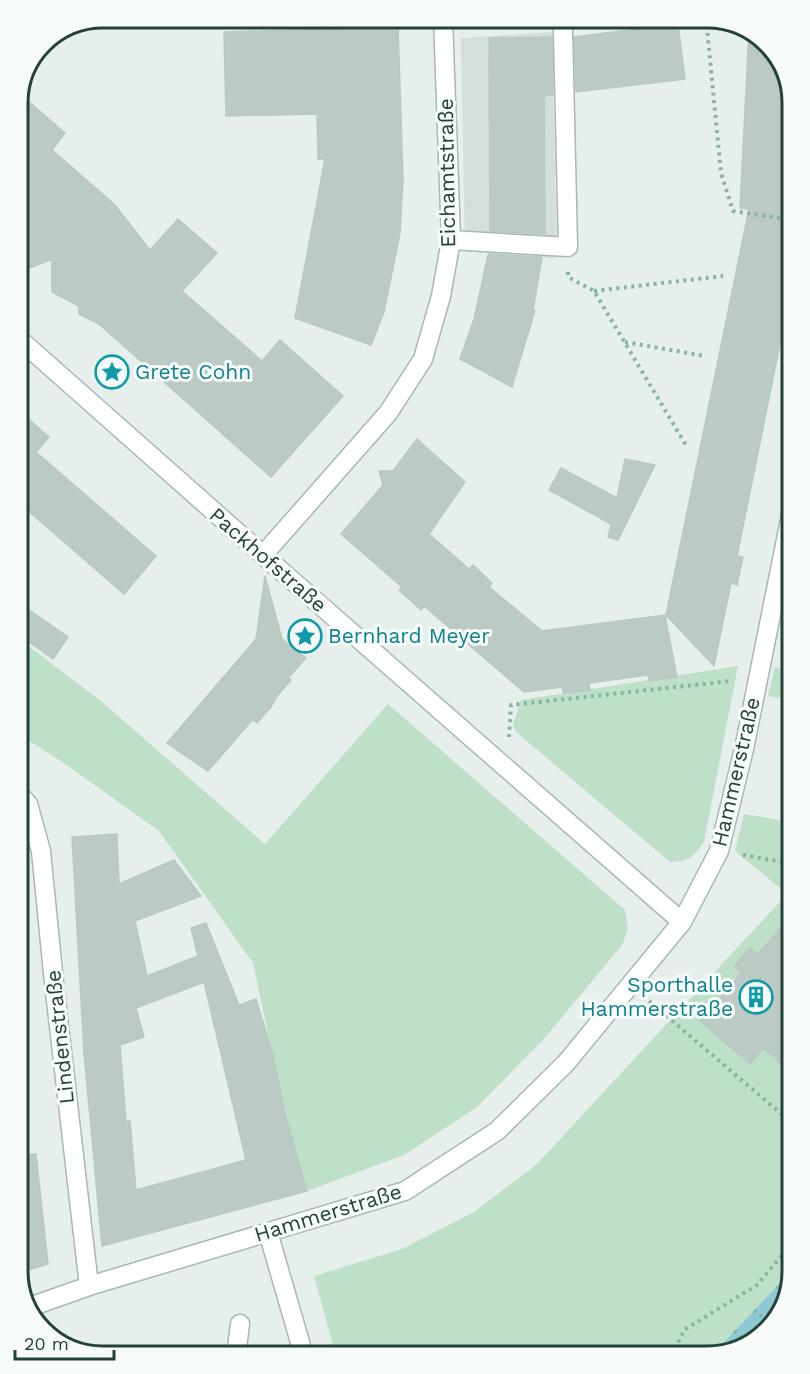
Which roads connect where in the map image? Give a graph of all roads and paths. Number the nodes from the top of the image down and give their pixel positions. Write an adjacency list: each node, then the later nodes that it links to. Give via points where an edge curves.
1 (444, 29): 5 (street, Eichamtstraße)
2 (707, 29): 4 (path, via 721,173 733,211)
3 (563, 31): 6 (street)
4 (782, 218)
5 (451, 240): 6 (street); 13 (street, Eichamtstraße, via 441,296 423,359 388,413)
6 (567, 247): 8 (path, via 567,277)
7 (723, 276): 8 (path)
8 (594, 291): 9 (path)
9 (624, 342): 11 (path); 12 (path)
10 (29, 348): 13 (street, Packhofstraße)
11 (705, 356)
12 (687, 447)
13 (262, 555): 16 (street, Packhofstraße)
14 (782, 561): 15 (street, Hammerstraße)
15 (759, 678): 16 (path, via 511,705); 18 (street, Hammerstraße)
16 (506, 768): 20 (street, Packhofstraße)
17 (28, 805): 25 (street, Lindenstraße, via 41,851)
18 (719, 851): 19 (path); 20 (street, Hammerstraße)
19 (782, 862)
20 (682, 922): 21 (street, Hammerstraße)
21 (631, 985): 22 (path); 23 (street, Hammerstraße, via 566,1063 497,1131 405,1191)
22 (782, 1114)
23 (268, 1232): 25 (street, Hammerstraße); 35 (street)
24 (782, 1255): 36 (path, via 757,1285 684,1330)
25 (88, 1286): 28 (street, Hammerstraße)
26 (777, 1286): 27 (path)
27 (779, 1288)
28 (36, 1305)
29 (754, 1310): 30 (path)
30 (764, 1319)
31 (240, 1324): 34 (street)
32 (734, 1331): 33 (path)
33 (741, 1337)
34 (237, 1345)
35 (301, 1345)
36 (677, 1346)

